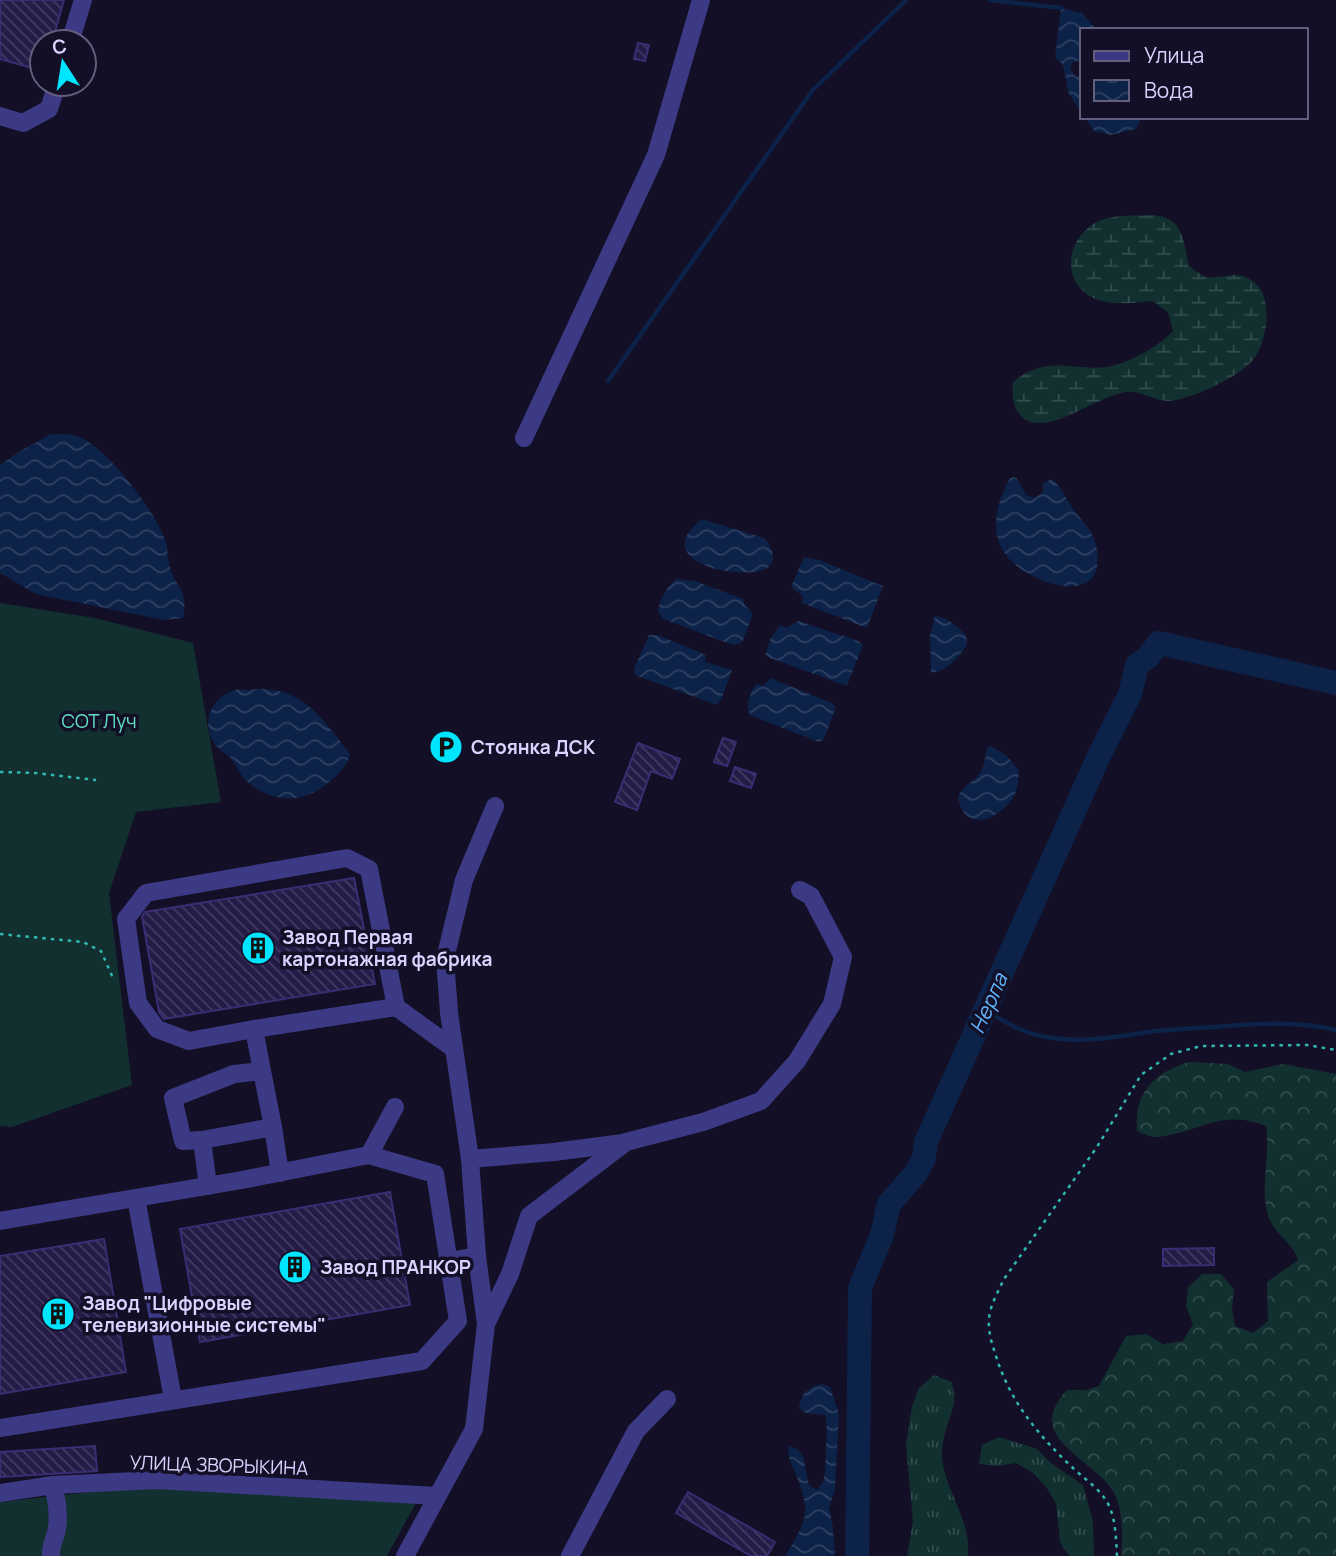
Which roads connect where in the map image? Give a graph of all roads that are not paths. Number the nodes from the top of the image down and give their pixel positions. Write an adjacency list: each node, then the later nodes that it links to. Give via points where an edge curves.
1 (83, 0): 3 (street)
2 (701, 0): 6 (street, via 656,155)
3 (74, 28)
4 (53, 98): 5 (street, via 49,110 23,123)
5 (0, 116)
6 (524, 438)
7 (495, 806): 11 (street, via 464,880 445,959)
8 (800, 890): 16 (street, via 811,896 843,957 832,1004 797,1061 761,1101)
9 (397, 1007): 10 (street); 10 (street, via 369,869 347,858 146,893 125,919 138,1003 158,1029 188,1041); 11 (street)
10 (254, 1028): 12 (street)
11 (454, 1049): 18 (street)
12 (262, 1071): 14 (street); 15 (street, via 234,1074 173,1098 183,1141)
13 (395, 1107): 17 (street)
14 (273, 1127): 15 (street); 19 (street)
15 (202, 1140): 20 (street)
16 (626, 1142): 18 (street); 25 (street, via 529,1216 510,1274)
17 (369, 1155): 19 (street); 24 (street, via 435,1174)
18 (470, 1158): 23 (street)
19 (280, 1173): 20 (street)
20 (208, 1186): 21 (street)
21 (136, 1198): 22 (street); 26 (street)
22 (0, 1221)
23 (477, 1256): 24 (street); 25 (street)
24 (449, 1261): 26 (street, via 458,1321 422,1361)
25 (486, 1324): 31 (street, via 474,1429)
26 (173, 1399): 28 (street)
27 (667, 1399): 34 (street, via 636,1431)
28 (0, 1428)
29 (53, 1485): 30 (street, УЛИЦА ЗВОРЫКИНА); 31 (street, УЛИЦА ЗВОРЫКИНА, via 157,1480); 32 (street, via 58,1504)
30 (0, 1493)
31 (436, 1496): 33 (street)
32 (51, 1556)
33 (405, 1556)
34 (570, 1556)

